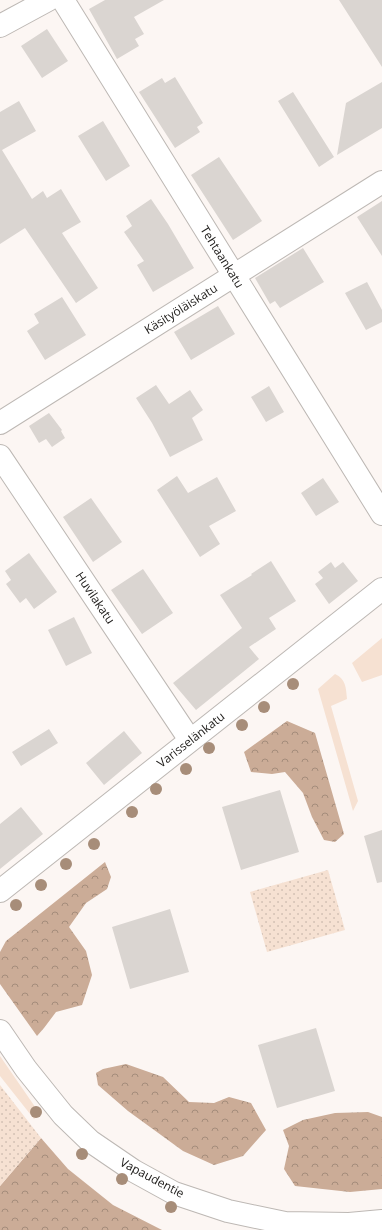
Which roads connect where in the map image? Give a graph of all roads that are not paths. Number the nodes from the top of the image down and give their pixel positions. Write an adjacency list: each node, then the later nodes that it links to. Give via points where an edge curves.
1 (48, 0): 3 (street)
2 (63, 0): 5 (street, Tehtaankatu)
3 (0, 26)
4 (382, 182): 5 (street, Käsityöläiskatu)
5 (234, 275): 6 (street, Käsityöläiskatu); 8 (street, Tehtaankatu)
6 (0, 423)
7 (0, 456): 10 (street, Huvilakatu)
8 (382, 514)
9 (382, 589): 10 (street, Varisselänkatu)
10 (190, 740): 11 (street, Varisselänkatu)
11 (0, 891)
12 (0, 1031): 13 (street, Vapaudentie, via 63,1115 90,1141 174,1194 228,1211 285,1223 349,1224)
13 (382, 1221)

